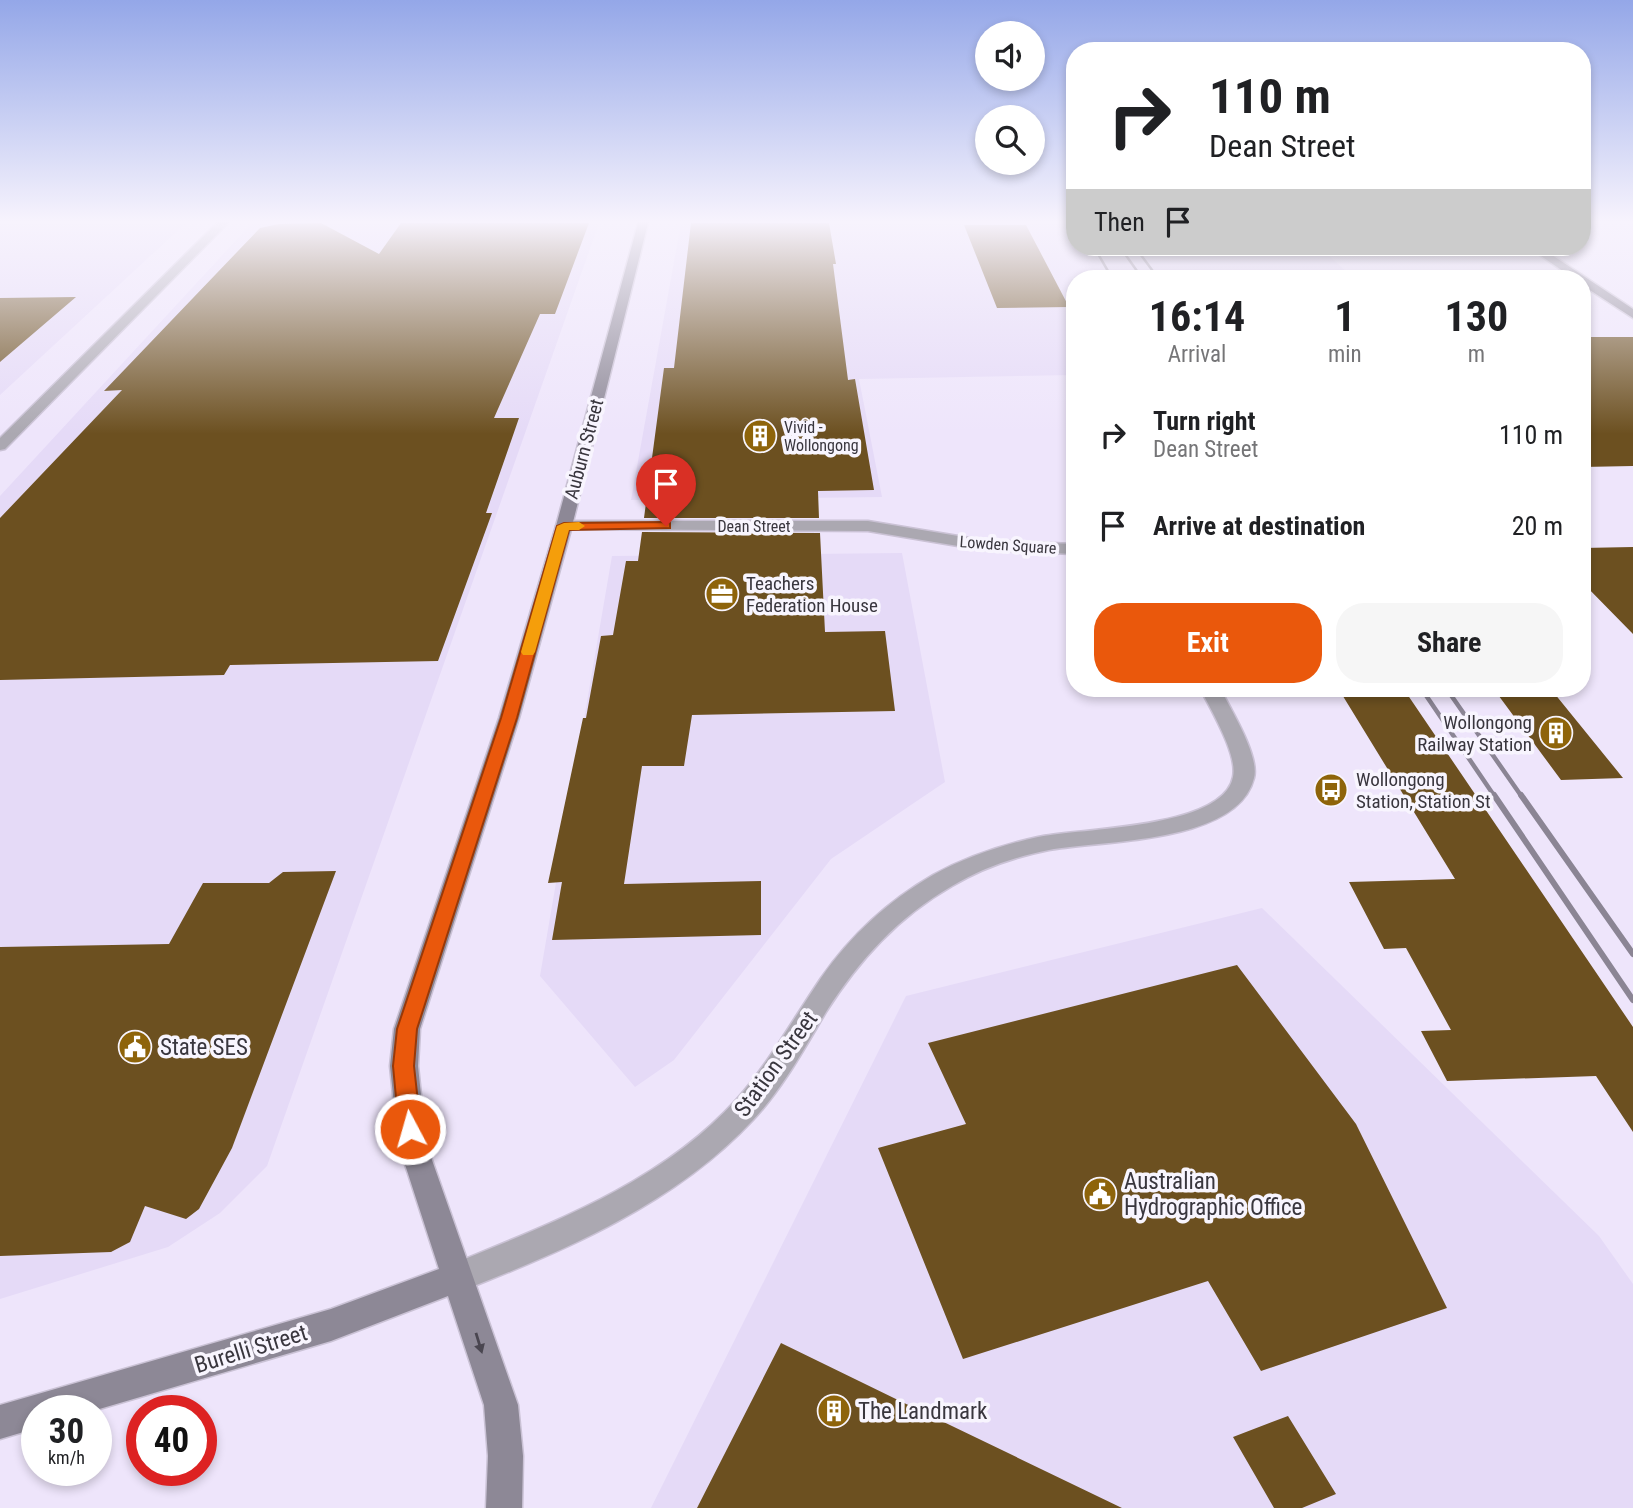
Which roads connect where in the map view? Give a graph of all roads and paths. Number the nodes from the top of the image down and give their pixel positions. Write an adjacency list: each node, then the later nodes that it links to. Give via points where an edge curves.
1 (153, 293): 5 (street)
2 (625, 293): 6 (street, Auburn Street)
3 (1602, 293): 4 (street)
4 (1633, 314)
5 (0, 446)
6 (564, 526): 7 (street, Dean Street, via 868,526); 10 (street, Auburn Street, via 509,718 407,1029 404,1066 412,1143)
7 (942, 539): 8 (street, Lowden Square)
8 (1066, 549)
9 (1214, 697): 10 (street, Station Street, via 1242,759 1244,776 1240,792 1226,805 1208,815 1156,829 1014,850 979,862 915,896 864,941 761,1091 695,1158 592,1219)
10 (459, 1277): 11 (street, Burelli Street, via 331,1325); 14 (street, one-way to 14, via 501,1405 506,1437)
11 (93, 1395)
12 (21, 1416): 13 (street, Burelli Street)
13 (0, 1422)
14 (504, 1508)

